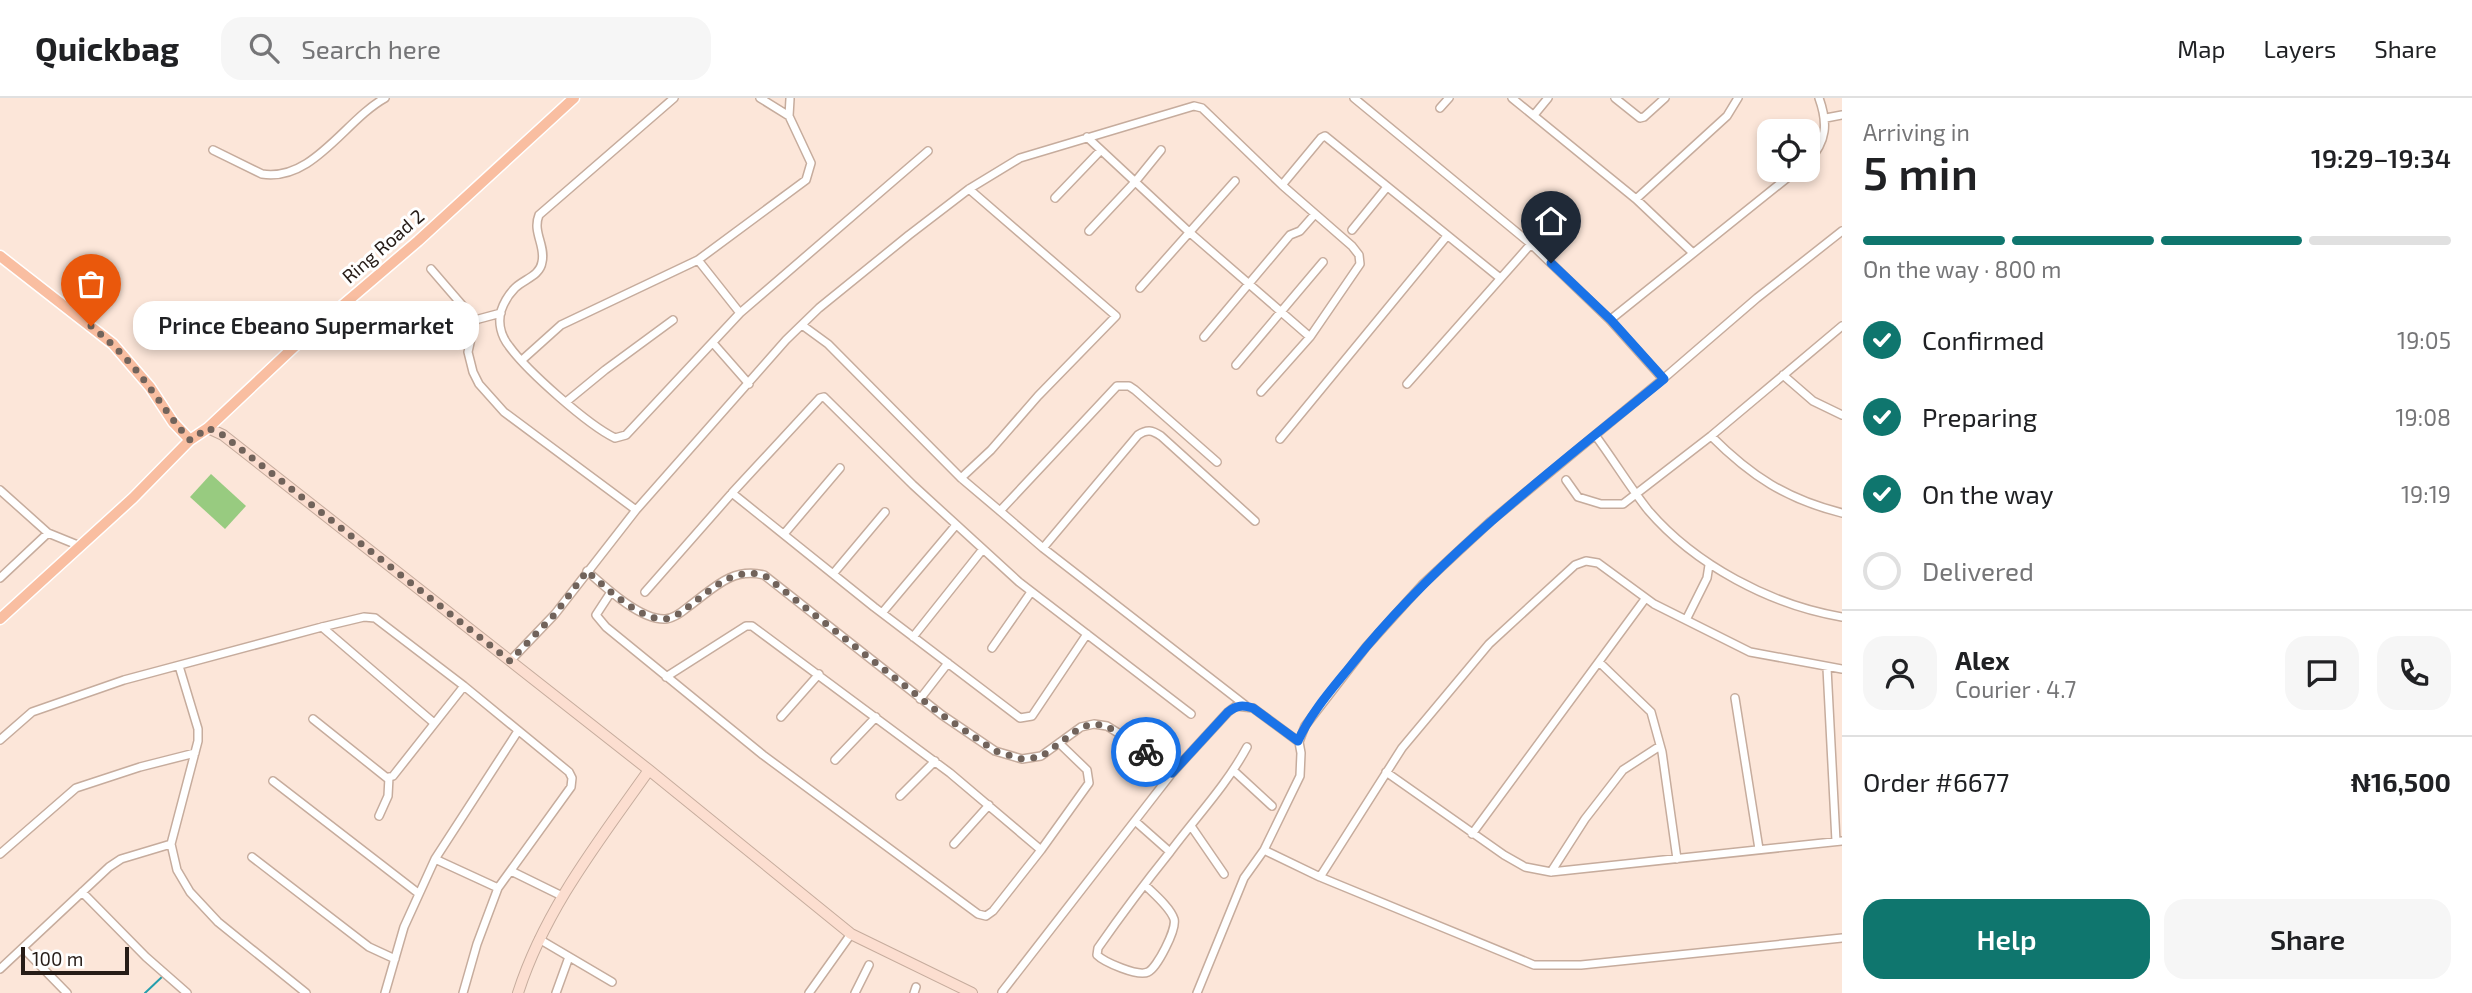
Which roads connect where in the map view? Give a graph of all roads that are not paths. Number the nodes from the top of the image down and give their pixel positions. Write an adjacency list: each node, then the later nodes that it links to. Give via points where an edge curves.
1 (385, 98): 22 (street, via 295,170 270,176)
2 (574, 98): 69 (main road, Ring Road 2)
3 (674, 98): 49 (street, via 539,215 541,267 516,286)
4 (760, 98): 14 (street)
5 (1354, 98): 40 (street)
6 (1449, 98): 15 (street)
7 (1512, 98): 16 (street)
8 (1548, 98): 16 (street)
9 (1615, 98): 10 (street, via 1640,118)
10 (1665, 98)
11 (1738, 98): 33 (street, via 1727,116)
12 (1819, 98): 19 (street)
13 (791, 99): 14 (street); 17 (street)
14 (772, 106): 17 (street)
15 (1440, 108)
16 (1534, 115): 33 (street)
17 (789, 116): 43 (street, via 810,163 806,180)
18 (1842, 116): 19 (street)
19 (1826, 118): 21 (street)
20 (1087, 138): 23 (street); 29 (street, via 1194,106 1202,108); 31 (street, via 1020,158)
21 (1820, 145)
22 (213, 150)
23 (1101, 150): 27 (street); 32 (street)
24 (1161, 150): 27 (street)
25 (928, 151): 50 (street)
26 (1234, 181): 37 (street)
27 (1135, 182): 36 (street); 37 (street)
28 (1782, 182): 41 (street)
29 (1282, 185): 30 (street, via 1325,136); 34 (street)
30 (1387, 187): 35 (street); 39 (street)
31 (969, 189): 55 (street); 76 (street, via 1116,316)
32 (1055, 198)
33 (1636, 199): 41 (street)
34 (1315, 214): 47 (street, via 1290,235); 58 (street, via 1352,246 1360,264)
35 (1352, 230)
36 (1089, 231)
37 (1188, 232): 47 (street); 48 (street)
38 (1842, 232): 63 (street)
39 (1447, 236): 46 (street); 72 (street)
40 (1531, 244): 46 (street); 54 (street)
41 (1693, 253): 54 (street)
42 (0, 256): 73 (main road, via 113,344)
43 (698, 260): 50 (street); 60 (street, via 561,325)
44 (1323, 262): 51 (street)
45 (432, 269): 52 (street)
46 (1500, 278): 65 (street)
47 (1248, 284): 51 (street); 57 (street)
48 (1140, 289)
49 (500, 313): 52 (street); 60 (street, via 500,329)
50 (740, 313): 59 (street)
51 (1281, 313): 58 (street); 61 (street)
52 (475, 320): 81 (street, via 468,352 479,384 504,412)
53 (673, 320): 67 (street)
54 (1611, 320): 63 (street)
55 (802, 325): 64 (street); 76 (street, via 828,344)
56 (1842, 326): 62 (street)
57 (1204, 337)
58 (1310, 337): 66 (street)
59 (713, 343): 64 (street); 67 (street, via 626,435 615,438 606,434)
60 (522, 360): 67 (street)
61 (1236, 365)
62 (1783, 375): 68 (street, via 1813,401); 71 (street)
63 (1664, 379): 70 (street)
64 (749, 384): 81 (street)
65 (1407, 384)
66 (1261, 392)
67 (566, 402)
68 (1842, 415)
69 (208, 428): 73 (main road, Ring Road 2); 108 (street, via 306,498)
70 (1595, 435): 80 (street); 127 (street, via 1422,584 1318,707)
71 (1711, 436): 80 (street); 84 (street, via 1757,477)
72 (1280, 439)
73 (190, 440): 89 (main road, Ring Road 2)
74 (1217, 462): 82 (street, via 1135,390 1117,386)
75 (840, 468): 88 (street)
76 (961, 478): 82 (street)
77 (1566, 480): 80 (street, via 1578,497 1601,504 1623,504)
78 (1, 490): 87 (street)
79 (732, 492): 86 (street, via 824,397); 88 (street); 97 (street)
80 (1638, 494): 92 (street, via 1674,537)
81 (636, 510): 93 (street)
82 (1000, 511): 90 (street)
83 (885, 512): 94 (street)
84 (1842, 513)
85 (1255, 521): 90 (street, via 1161,436 1144,431)
86 (956, 525): 91 (street); 100 (street)
87 (48, 533): 89 (street); 95 (street)
88 (783, 534): 94 (street)
89 (80, 546): 102 (main road, Ring Road 2)
90 (1042, 548): 119 (street)
91 (983, 549): 98 (street); 106 (street)
92 (1709, 565): 101 (street, via 1816,612); 103 (street)
93 (587, 571): 96 (street); 108 (street, via 555,614)
94 (834, 574): 100 (street)
95 (0, 578)
96 (611, 592): 115 (street, via 596,615); 117 (street, via 648,615 664,619 677,615 726,579 741,573 764,575)
97 (645, 592)
98 (1031, 592): 105 (street); 107 (street)
99 (1645, 599): 103 (street); 109 (street); 136 (street, via 1598,563 1576,565 1489,644)
100 (883, 613): 106 (street)
101 (1842, 617)
102 (0, 619)
103 (1685, 620): 112 (street, via 1749,652)
104 (322, 627): 111 (street); 116 (street, via 375,618); 124 (street)
105 (1087, 634): 110 (street, via 1026,719); 120 (street)
106 (913, 637): 110 (street)
107 (992, 648)
108 (510, 661): 134 (street)
109 (1599, 662): 129 (street, via 1651,712); 146 (street)
110 (948, 663): 117 (street)
111 (179, 666): 126 (street, via 42,707); 131 (street, via 198,729)
112 (1828, 668): 113 (street); 147 (street)
113 (1842, 669)
114 (819, 674): 115 (street, via 746,626); 121 (street); 122 (street)
115 (666, 677): 151 (street, via 978,914 986,916 993,911)
116 (464, 686): 124 (street); 125 (street)
117 (920, 698): 128 (street, via 995,751 1022,759 1041,757)
118 (1735, 698): 150 (street)
119 (1245, 705): 127 (street); 137 (street, via 1228,712)
120 (1191, 714)
121 (781, 717)
122 (876, 717): 132 (street); 133 (street)
123 (313, 719): 138 (street)
124 (434, 723): 138 (street)
125 (518, 731): 156 (street); 158 (street, via 572,778 571,787)
126 (0, 740)
127 (1298, 741): 152 (street, via 1300,776)
128 (1059, 743): 137 (street, via 1081,727 1107,726); 151 (street, via 1087,770 1089,783)
129 (1660, 746): 157 (street); 159 (street, via 1623,770)
130 (1247, 747): 135 (street)
131 (195, 753): 148 (street); 154 (street, via 76,788)
132 (835, 760)
133 (935, 761): 140 (street); 141 (street)
134 (649, 770): 166 (street); 167 (street)
135 (1234, 771): 142 (street); 145 (street)
136 (1386, 772): 146 (street); 161 (street)
137 (1172, 773): 144 (street)
138 (389, 777): 143 (street, via 388,796)
139 (273, 781): 165 (street)
140 (900, 796)
141 (989, 805): 149 (street); 151 (street)
142 (1272, 806)
143 (379, 816)
144 (1135, 821): 153 (street); 176 (street)
145 (1191, 826): 153 (street); 160 (street)
146 (1472, 834): 159 (street, via 1525,867)
147 (1839, 841): 150 (street)
148 (171, 844): 164 (street, via 121,859); 179 (street, via 177,870 201,904)
149 (954, 844)
150 (1759, 849): 157 (street)
151 (1041, 850)
152 (1264, 850): 161 (street); 187 (street, via 1244,878)
153 (1170, 852): 162 (street)
154 (0, 854)
155 (252, 857): 172 (street, via 369,947)
156 (435, 859): 163 (street); 165 (street)
157 (1677, 859): 159 (street)
158 (511, 871): 163 (street); 166 (street)
159 (1551, 872)
160 (1224, 874)
161 (1320, 877): 168 (street, via 1534,965 1581,965)
162 (1145, 885): 162 (street, via 1175,925 1152,969 1139,974 1097,955)
163 (498, 888): 181 (street)
164 (82, 892): 170 (street); 178 (street)
165 (418, 894): 172 (street)
166 (562, 896): 169 (street)
167 (851, 934): 184 (street); 186 (street)
168 (1842, 938)
169 (539, 939): 171 (street); 182 (street)
170 (23, 948): 174 (street); 177 (street)
171 (569, 957): 175 (street); 183 (street)
172 (395, 959): 180 (street)
173 (869, 965): 185 (street)
174 (0, 969)
175 (612, 982)
176 (1002, 992)
177 (67, 993)
178 (187, 993)
179 (306, 993)
180 (385, 993)
181 (463, 993)
182 (518, 993)
183 (556, 993)
184 (809, 993)
185 (855, 993)
186 (972, 993)
187 (1197, 993)

